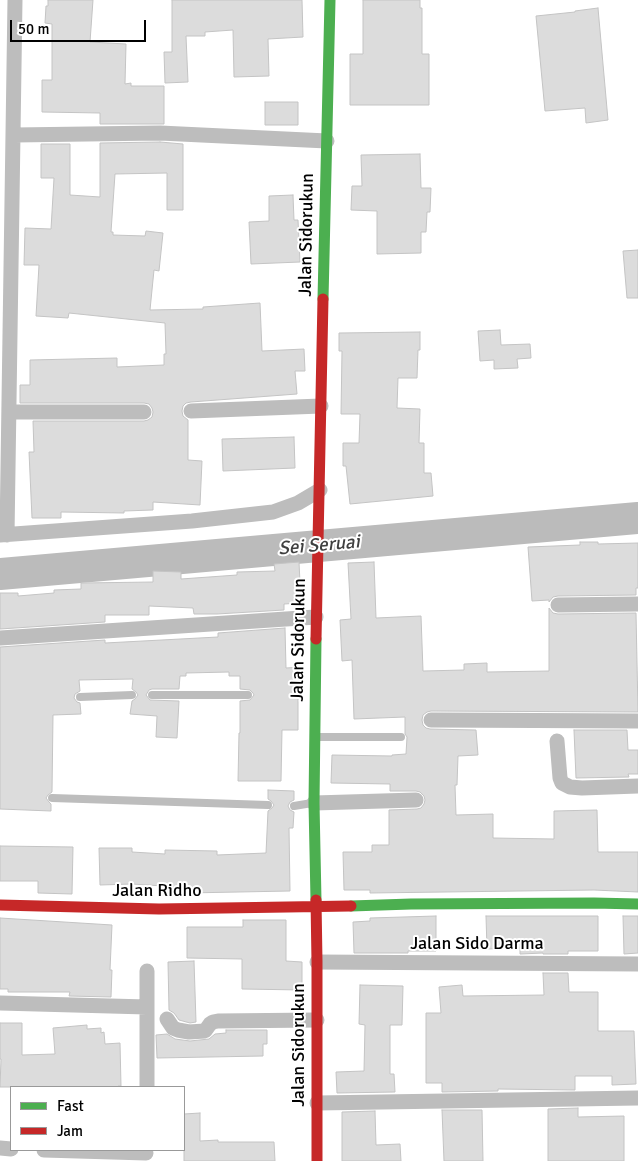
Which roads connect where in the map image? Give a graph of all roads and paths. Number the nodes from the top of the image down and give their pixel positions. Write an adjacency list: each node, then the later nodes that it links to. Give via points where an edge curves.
1 (15, 0): 3 (street)
2 (330, 0): 4 (street, Jalan Sidorukun)
3 (14, 134): 4 (street, via 160,133); 7 (street)
4 (327, 142): 5 (street, Jalan Sidorukun)
5 (321, 406): 6 (street); 9 (street, Jalan Sidorukun)
6 (192, 411)
7 (9, 412): 8 (street); 10 (street)
8 (144, 412)
9 (319, 497): 10 (street, via 273,512); 13 (street, Jalan Sidorukun)
10 (4, 535)
11 (638, 604): 12 (street)
12 (558, 605)
13 (316, 617): 14 (street); 21 (street, Jalan Sidorukun)
14 (0, 638)
15 (132, 695): 18 (lane)
16 (152, 695): 17 (lane)
17 (248, 695)
18 (80, 697)
19 (432, 720): 20 (street)
20 (638, 721)
21 (315, 737): 22 (lane); 27 (street, Jalan Sidorukun)
22 (401, 737)
23 (557, 741): 24 (street, via 560,778 570,788)
24 (638, 786)
25 (52, 798): 28 (lane)
26 (416, 800): 27 (street)
27 (314, 803): 29 (lane); 32 (street, Jalan Sidorukun)
28 (268, 805)
29 (294, 806)
30 (638, 904): 32 (street, Jalan Ridho)
31 (0, 905): 32 (street, Jalan Ridho, via 159,909)
32 (315, 907): 33 (street, Jalan Sidorukun)
33 (317, 962): 34 (street, Jalan Sido Darma); 39 (street, Jalan Sidorukun)
34 (638, 964)
35 (147, 971): 37 (street)
36 (0, 1003): 37 (street)
37 (147, 1007): 40 (street)
38 (167, 1019): 39 (street, via 173,1028 189,1032 205,1031 212,1022 218,1021)
39 (317, 1020): 42 (street, Jalan Sidorukun)
40 (146, 1086)
41 (638, 1098): 42 (street)
42 (317, 1103): 45 (street, Jalan Sidorukun)
43 (70, 1151): 44 (street)
44 (146, 1154)
45 (317, 1161)

